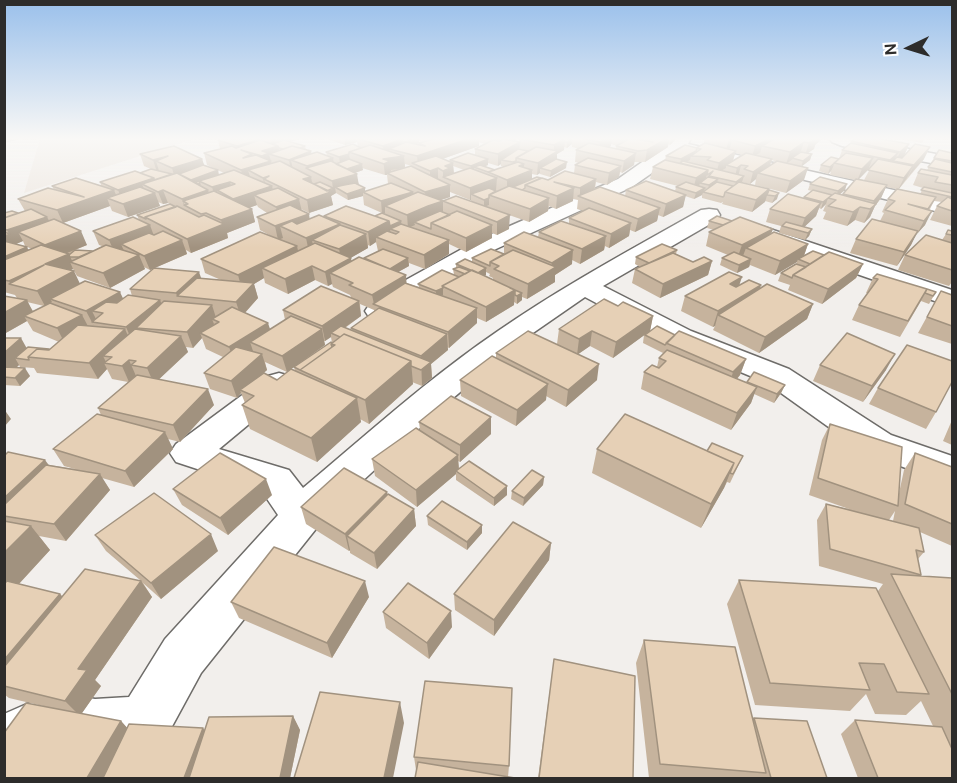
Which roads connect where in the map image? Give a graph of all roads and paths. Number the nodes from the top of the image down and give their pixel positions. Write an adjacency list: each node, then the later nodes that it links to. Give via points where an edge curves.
1 (649, 176): 6 (street, via 637,188 488,244 413,287)
2 (808, 176): 3 (street)
3 (952, 209)
4 (584, 286): 5 (street, via 715,217); 8 (street, via 681,337 778,376 878,444); 9 (street, via 507,338 434,396 317,499)
5 (952, 299)
6 (353, 330)
7 (304, 364): 9 (street, via 189,453 275,480)
8 (952, 471)
9 (302, 518): 10 (street, via 183,656 144,724 95,727 54,719)
10 (4, 743)

